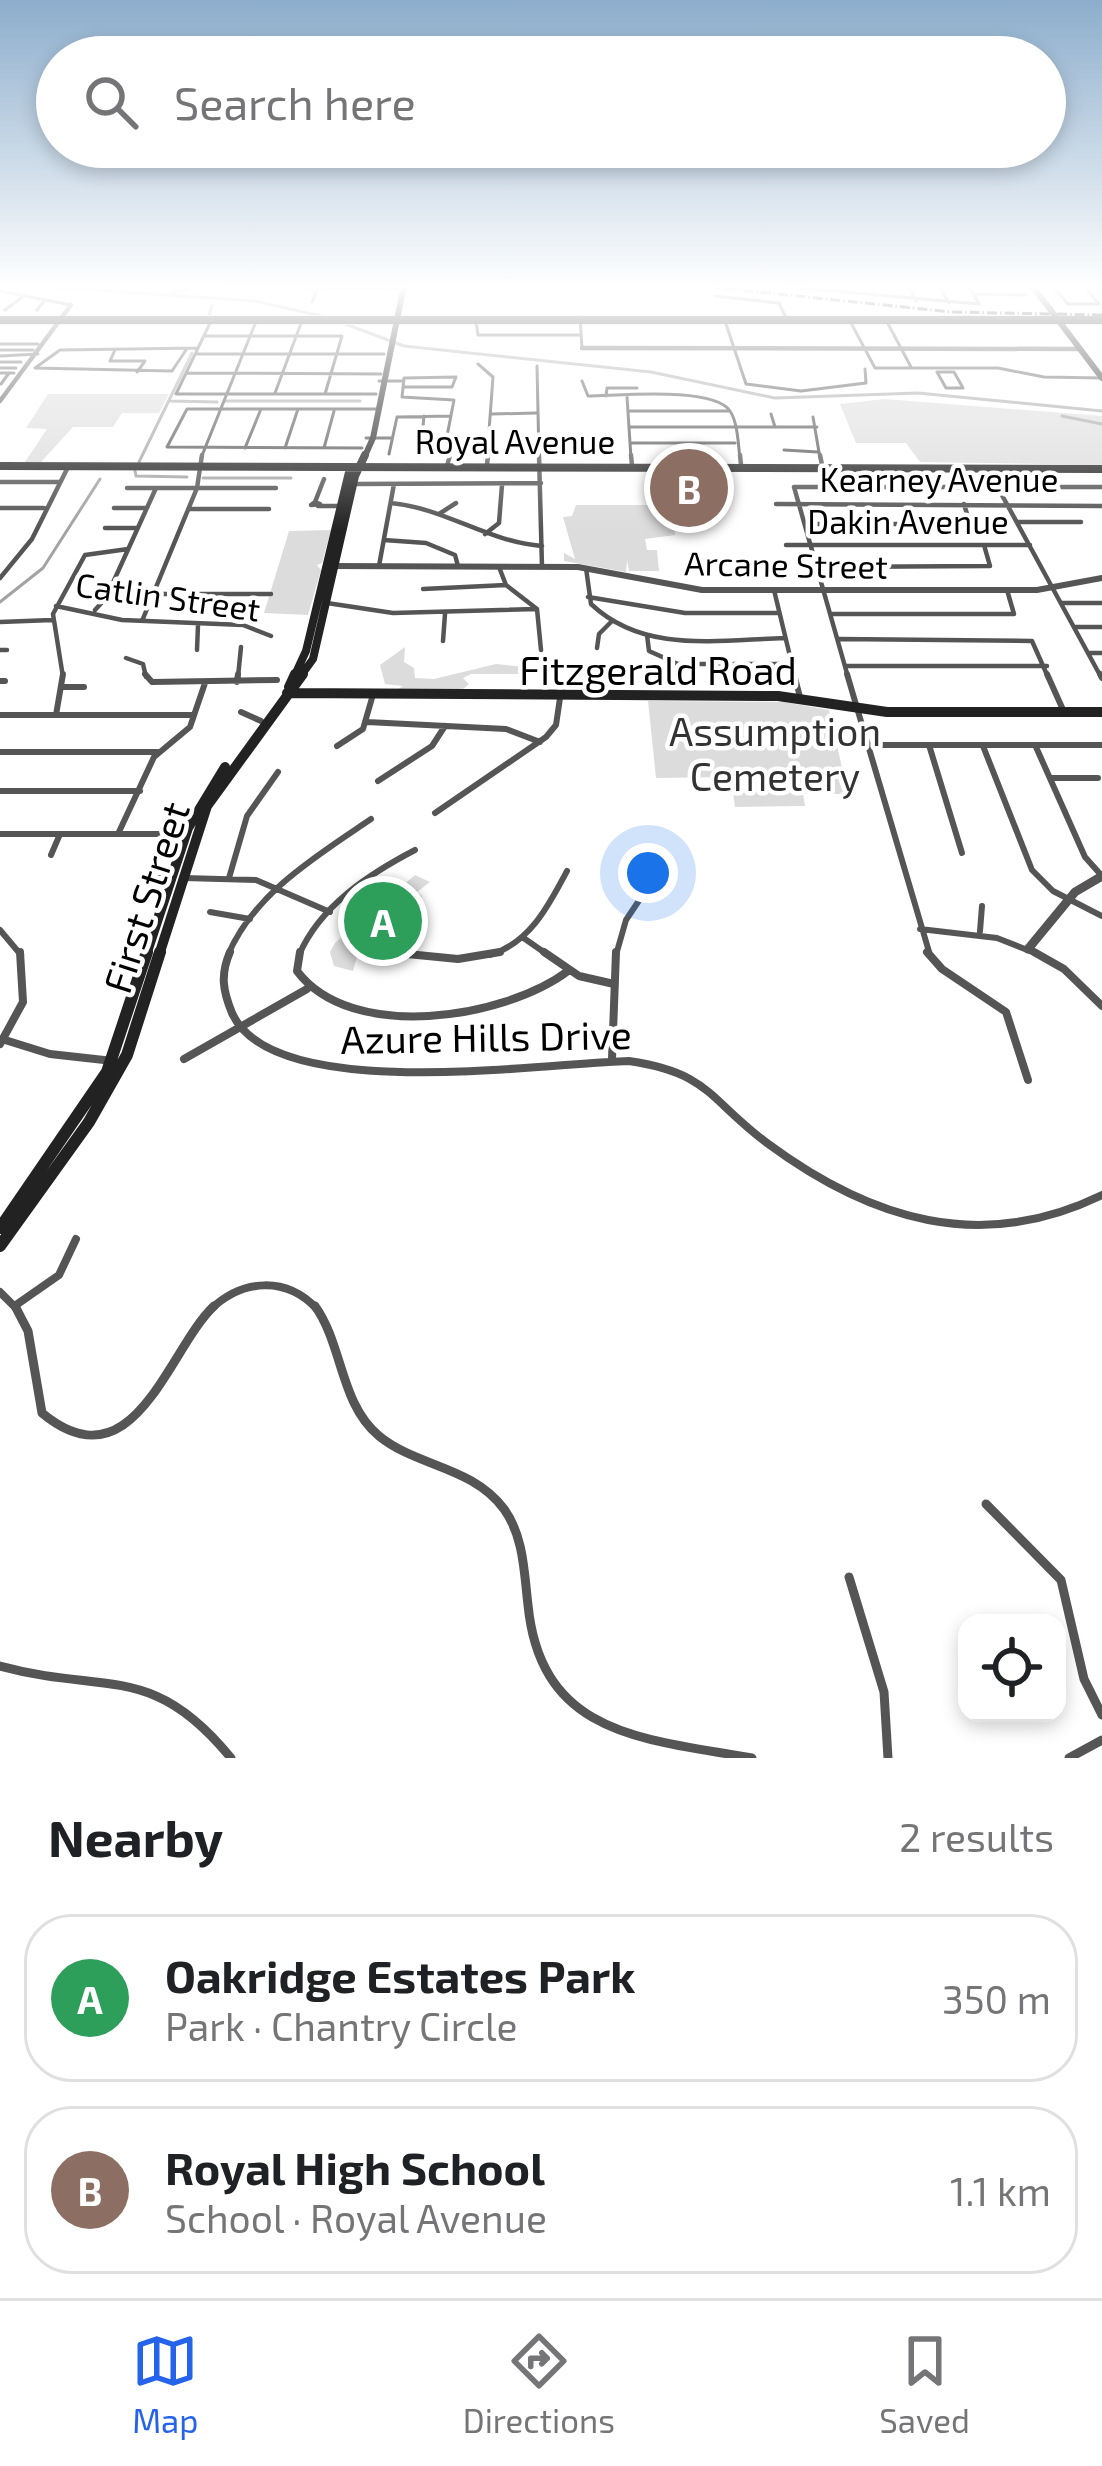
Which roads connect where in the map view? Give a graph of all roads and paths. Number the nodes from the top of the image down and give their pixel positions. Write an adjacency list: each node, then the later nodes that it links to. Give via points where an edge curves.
1 (24, 367): 29 (street)
2 (39, 367): 15 (street)
3 (141, 367): 15 (street)
4 (176, 367): 15 (street)
5 (189, 367): 16 (street)
6 (237, 367): 17 (street)
7 (285, 367): 18 (street)
8 (333, 367): 19 (street)
9 (383, 367): 20 (main road, First Street)
10 (482, 367): 40 (street, via 493,375)
11 (537, 367): 39 (street)
12 (740, 367): 13 (street, via 746,383 800,391 866,382)
13 (868, 368): 14 (street)
14 (912, 368): 21 (street)
15 (137, 372)
16 (186, 373): 17 (street); 26 (street, via 176,394)
17 (234, 373): 18 (street); 26 (street)
18 (282, 373): 19 (street); 25 (street)
19 (331, 374): 20 (street); 27 (street)
20 (381, 378): 22 (street); 28 (main road, First Street); 35 (main road, First Street)
21 (1102, 378)
22 (404, 381): 22 (street, via 455,376 454,386); 43 (street, via 402,397 453,399)
23 (582, 381): 30 (street, via 584,394)
24 (637, 388): 30 (street, via 607,388)
25 (275, 393): 26 (street); 27 (street)
26 (224, 394): 32 (street)
27 (325, 394): 28 (street)
28 (376, 394): 35 (main road, First Street)
29 (2, 396)
30 (606, 396): 31 (street)
31 (626, 396): 37 (street); 38 (street, via 674,393 719,400)
32 (220, 409): 36 (street); 53 (street); 53 (street, via 187,409 168,448)
33 (298, 409): 34 (street); 36 (street); 55 (street)
34 (335, 409): 35 (street); 56 (street)
35 (375, 409): 49 (main road, First Street)
36 (261, 410): 54 (street)
37 (628, 411): 38 (street); 45 (street)
38 (730, 411): 46 (street)
39 (537, 413): 40 (street); 63 (street)
40 (492, 414): 62 (street)
41 (771, 414): 47 (street)
42 (424, 416): 43 (street); 43 (street, via 423,436 447,436); 50 (street, via 398,417)
43 (452, 416)
44 (813, 417): 48 (street)
45 (629, 427): 46 (street); 51 (street)
46 (733, 427): 47 (street); 52 (street)
47 (775, 427): 48 (street)
48 (817, 427): 60 (street)
49 (369, 438): 50 (street); 57 (main road, First Street); 71 (main road, First Street)
50 (392, 438): 61 (street)
51 (631, 443): 52 (street); 64 (street)
52 (737, 443): 65 (street)
53 (206, 448): 54 (street); 70 (street)
54 (245, 448): 55 (street)
55 (285, 448): 56 (street)
56 (324, 448): 57 (street)
57 (362, 448): 71 (main road, First Street)
58 (452, 448): 72 (street)
59 (784, 450): 60 (street)
60 (818, 452): 66 (street)
61 (389, 454)
62 (487, 465): 63 (main road, Royal Avenue); 72 (main road, Royal Avenue)
63 (536, 465): 64 (main road, Royal Avenue); 77 (street)
64 (632, 465): 65 (main road, Royal Avenue)
65 (741, 465): 66 (main road, Royal Avenue)
66 (819, 465): 67 (main road, Royal Avenue); 82 (street)
67 (948, 465): 73 (main road, Royal Avenue); 83 (street)
68 (0, 466): 69 (main road, Royal Avenue)
69 (68, 466): 70 (main road, Royal Avenue); 76 (street)
70 (197, 466): 71 (main road, Royal Avenue); 86 (street)
71 (355, 466): 72 (main road, Royal Avenue); 78 (main road, First Street); 96 (main road, First Street)
72 (447, 466)
73 (1102, 469)
74 (324, 478): 95 (street)
75 (0, 482): 76 (street)
76 (59, 482): 99 (street)
77 (541, 483): 80 (street); 117 (street)
78 (354, 484): 79 (street); 96 (main road, First Street)
79 (394, 484): 80 (street); 89 (street)
80 (502, 484): 111 (street, via 499,523)
81 (996, 484): 83 (street); 88 (street); 91 (street)
82 (826, 485): 83 (street); 93 (street, via 796,485)
83 (958, 486)
84 (127, 488): 85 (street)
85 (156, 488): 86 (street); 101 (street)
86 (197, 488): 87 (street); 102 (street)
87 (276, 488)
88 (1102, 488)
89 (392, 503): 104 (street); 112 (street)
90 (455, 503): 104 (street)
91 (1006, 503): 94 (street, Kearney Avenue); 97 (street, Kearney Avenue); 106 (street)
92 (776, 504): 93 (street, Kearney Avenue)
93 (798, 504): 94 (street, Kearney Avenue); 108 (street)
94 (964, 504): 108 (street, via 970,524)
95 (317, 505): 96 (street); 105 (street)
96 (345, 505): 119 (main road, First Street)
97 (1102, 506)
98 (0, 508): 99 (street)
99 (46, 508): 126 (street)
100 (114, 508): 101 (street)
101 (147, 508): 110 (street)
102 (189, 509): 103 (street); 135 (street)
103 (269, 509)
104 (439, 514): 111 (street)
105 (313, 521)
106 (1018, 522): 107 (street); 116 (street)
107 (1081, 522)
108 (805, 524): 114 (street)
109 (105, 528): 110 (street)
110 (137, 528): 118 (street)
111 (485, 534): 117 (street)
112 (384, 540): 120 (street); 122 (street, via 435,545 455,555)
113 (786, 545): 114 (street, Dakin Avenue)
114 (812, 545): 115 (street, Dakin Avenue); 124 (street)
115 (984, 545): 116 (street, Dakin Avenue); 124 (street, via 990,566)
116 (1030, 545): 129 (street)
117 (542, 546): 121 (street)
118 (128, 549): 142 (street, via 86,555); 144 (street)
119 (331, 566): 120 (street, Arcane Street); 139 (main road, First Street)
120 (379, 566): 122 (street, Arcane Street)
121 (542, 566): 123 (street, Arcane Street); 125 (street, Arcane Street)
122 (458, 567): 123 (street, Arcane Street)
123 (499, 567): 128 (street)
124 (818, 567): 132 (street)
125 (586, 568): 131 (street, Arcane Street, via 686,589); 138 (street)
126 (2, 574)
127 (1102, 578): 129 (street, Arcane Street)
128 (506, 585): 130 (street); 137 (street)
129 (1054, 588): 133 (street, Arcane Street); 140 (street)
130 (423, 590)
131 (774, 590): 132 (street, Arcane Street); 147 (street)
132 (824, 590): 133 (street, Arcane Street); 148 (street)
133 (1007, 590): 148 (street, via 1014,614)
134 (532, 591): 137 (street)
135 (154, 594): 136 (street); 150 (street)
136 (271, 594)
137 (523, 596): 143 (street)
138 (588, 597): 147 (street, via 685,613); 152 (street)
139 (322, 603): 145 (street); 185 (main road, First Street, via 313,659)
140 (1062, 603): 141 (street); 154 (street)
141 (1102, 603)
142 (56, 606): 144 (street, Catlin Street); 149 (street)
143 (537, 609): 146 (street); 165 (street)
144 (94, 610): 150 (street, Catlin Street)
145 (446, 613): 146 (street); 161 (street)
146 (493, 613): 156 (street)
147 (779, 613): 159 (street)
148 (831, 614): 160 (street)
149 (52, 620): 151 (street); 183 (street, via 61,636)
150 (142, 621): 153 (street, Catlin Street)
151 (0, 622)
152 (611, 622): 157 (street); 163 (street)
153 (198, 624): 158 (street, Catlin Street, via 247,625); 164 (street)
154 (1075, 628): 155 (street); 166 (street)
155 (1102, 628)
156 (492, 629)
157 (646, 635): 159 (street); 169 (street, via 649,651 672,663)
158 (272, 636)
159 (784, 638): 169 (street)
160 (838, 639): 170 (street); 174 (street, via 1031,640)
161 (442, 640)
162 (242, 647): 181 (street)
163 (596, 648)
164 (197, 650)
165 (541, 650)
166 (1089, 653): 167 (street); 175 (street)
167 (1102, 653)
168 (126, 658): 182 (street, via 143,664 149,682)
169 (791, 664): 189 (street)
170 (848, 666): 171 (street); 190 (street)
171 (896, 666): 172 (street); 178 (street)
172 (946, 666): 173 (street); 179 (street)
173 (996, 666): 174 (street); 180 (street)
174 (1047, 666): 192 (street)
175 (1102, 678)
176 (614, 679): 186 (street)
177 (277, 680): 181 (street)
178 (902, 681)
179 (952, 681)
180 (1003, 681)
181 (237, 682): 182 (street)
182 (205, 683): 196 (street)
183 (62, 687): 184 (street); 195 (street)
184 (84, 687)
185 (288, 694): 187 (main road, Fitzgerald Road); 197 (main road, First Street); 220 (main road, First Street)
186 (615, 696): 188 (main road, Fitzgerald Road); 189 (main road, Fitzgerald Road)
187 (372, 698): 188 (main road, Fitzgerald Road); 198 (street)
188 (560, 698): 200 (street, via 556,725)
189 (800, 698): 190 (main road, Fitzgerald Road)
190 (856, 709): 192 (main road, Fitzgerald Road); 201 (street)
191 (241, 712): 197 (street)
192 (1064, 712): 193 (main road, Fitzgerald Road)
193 (1102, 712)
194 (0, 715): 195 (street)
195 (56, 715): 196 (street)
196 (194, 715): 208 (street, via 187,731)
197 (261, 721): 220 (main road, First Street, via 203,796)
198 (368, 722): 199 (street); 206 (street)
199 (445, 726): 200 (street, via 512,730); 212 (street, via 432,746)
200 (540, 742): 215 (street)
201 (866, 745): 202 (street); 237 (street)
202 (928, 745): 203 (street); 222 (street)
203 (982, 745): 204 (street); 231 (street, via 1032,870)
204 (1035, 745): 205 (street); 210 (street)
205 (1102, 745)
206 (337, 746)
207 (0, 752): 208 (street)
208 (158, 752): 214 (street)
209 (278, 772): 228 (street, via 247,816)
210 (1049, 778): 211 (street); 225 (street)
211 (1098, 778)
212 (378, 781)
213 (0, 791): 214 (street)
214 (140, 791): 219 (street)
215 (435, 813)
216 (371, 819): 230 (street)
217 (0, 834): 218 (street)
218 (60, 834): 219 (street); 223 (street)
219 (118, 834): 220 (street)
220 (191, 834): 227 (main road, First Street)
221 (415, 850): 234 (street)
222 (962, 853)
223 (51, 855)
224 (568, 871): 240 (street)
225 (1102, 876): 231 (street)
226 (150, 878): 227 (street)
227 (178, 878): 228 (street); 251 (main road, First Street)
228 (229, 878): 230 (street)
229 (650, 884): 244 (street, via 626,912)
230 (279, 888): 234 (street); 236 (street)
231 (1068, 899): 235 (street); 241 (street)
232 (982, 906): 239 (street)
233 (210, 912): 236 (street)
234 (330, 912): 245 (street, via 298,951)
235 (1102, 916)
236 (250, 919): 247 (street, via 221,974)
237 (919, 929): 239 (street); 252 (street, via 936,964 1006,1012)
238 (0, 930): 248 (street, via 16,940 23,958 20,1017)
239 (980, 931): 241 (street)
240 (525, 939): 242 (street, via 470,959); 243 (street)
241 (1028, 949): 246 (street, via 1068,970)
242 (397, 953)
243 (568, 971): 244 (street); 245 (street, via 523,999 468,1012 351,1009)
244 (614, 984): 250 (street)
245 (307, 989): 247 (street)
246 (1102, 1006)
247 (237, 1027): 249 (street); 250 (street, Azure Hills Drive, via 275,1056 327,1070)
248 (2, 1042): 251 (street)
249 (184, 1059)
250 (612, 1059): 253 (street, Azure Hills Drive, via 688,1074 789,1158 903,1215 999,1228 1060,1216)
251 (118, 1062): 254 (main road, First Street); 256 (main road, First Street, via 89,1121)
252 (1028, 1080)
253 (1102, 1195)
254 (0, 1228)
255 (76, 1239): 258 (street, via 59,1275)
256 (0, 1246)
257 (0, 1292): 258 (street)
258 (16, 1305): 265 (street, via 28,1327 42,1413 66,1429 94,1432 127,1423 154,1403 194,1325 218,1300 257,1285 298,1291 322,1315 369,1426 470,1476 505,1508 523,1551 534,1653 566,1704 611,1729)
259 (986, 1504): 262 (street, via 1061,1580 1084,1679)
260 (849, 1577): 266 (street, via 884,1692)
261 (0, 1666): 264 (street, via 159,1692 202,1721)
262 (1102, 1715)
263 (1102, 1740): 267 (street)
264 (231, 1758)
265 (752, 1758)
266 (888, 1758)
267 (1069, 1758)

